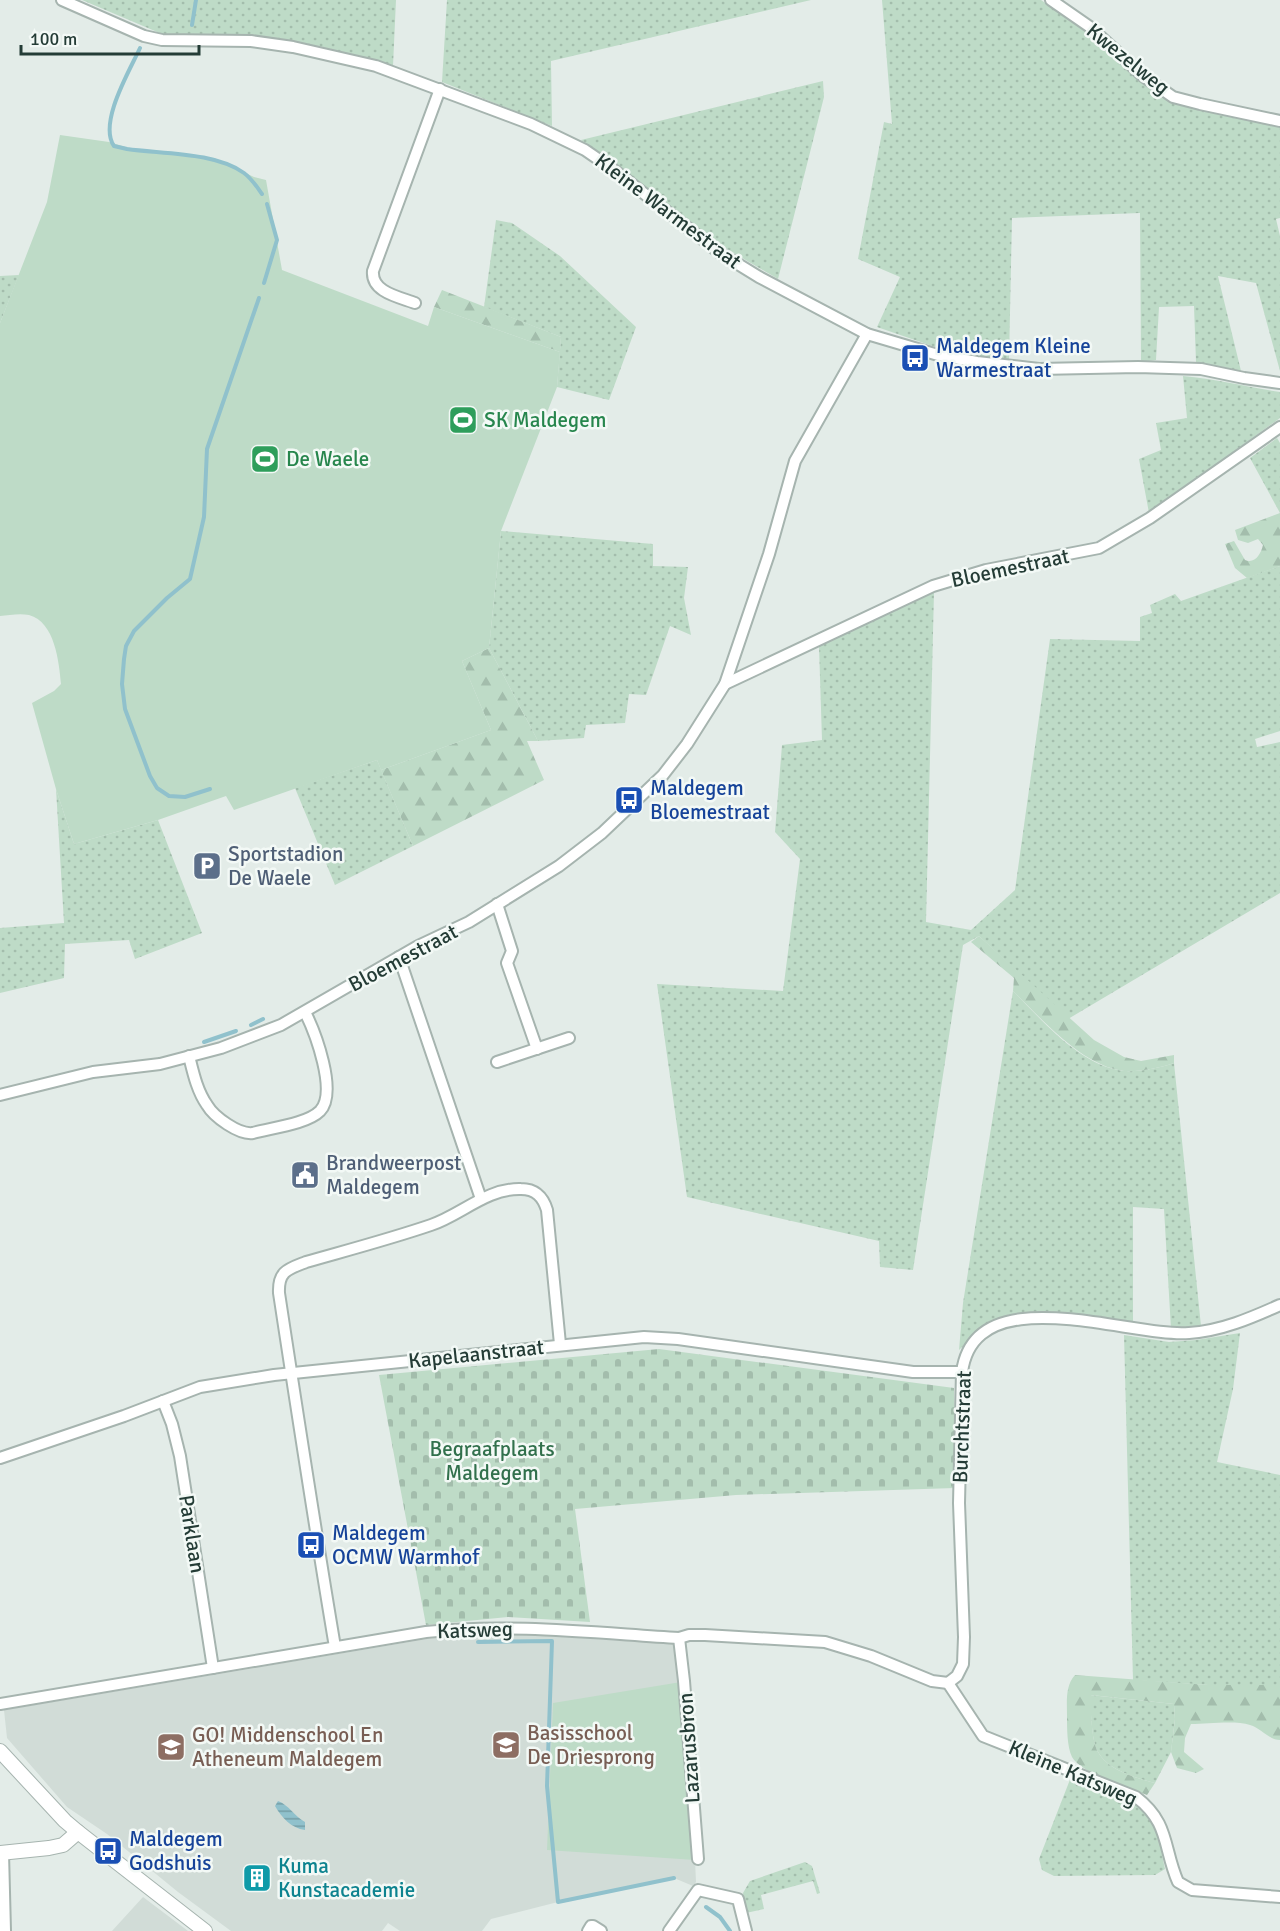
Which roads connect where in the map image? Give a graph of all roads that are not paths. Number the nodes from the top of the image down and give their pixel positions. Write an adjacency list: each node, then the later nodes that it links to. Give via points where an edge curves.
1 (62, 0): 3 (street, Kleine Warmestraat, via 144,36 293,47 376,66)
2 (1051, 0): 4 (street, Kwezelweg, via 1090,27 1143,76 1173,97)
3 (440, 89): 5 (street, via 372,278 382,290); 6 (street, Kleine Warmestraat, via 531,124 585,150 720,254)
4 (1280, 121)
5 (415, 303)
6 (867, 334): 7 (street, Kleine Warmestraat, via 977,362 1039,369 1201,369); 9 (street, Bloemestraat, via 795,461 769,554)
7 (1280, 383)
8 (1280, 427): 9 (street, Bloemestraat, via 1099,549 986,570 933,586)
9 (725, 684): 10 (street, Bloemestraat, via 687,744 626,811 559,866)
10 (497, 904): 11 (street, Bloemestraat); 14 (street, via 512,951 507,963)
11 (399, 957): 12 (street, Bloemestraat); 18 (street)
12 (305, 1012): 15 (street, Bloemestraat, via 282,1025); 15 (street, via 327,1084 326,1101 312,1116 245,1134 207,1106)
13 (569, 1038): 14 (street)
14 (537, 1049): 16 (street)
15 (189, 1056): 17 (street, Bloemestraat, via 160,1064 93,1072)
16 (497, 1062)
17 (0, 1095)
18 (481, 1199): 20 (street, via 518,1189 538,1194 544,1201); 22 (street, via 434,1224 306,1262 282,1274 279,1293)
19 (1280, 1305): 21 (street, Burchtstraat, via 1243,1322 1190,1334 1048,1319 997,1324 972,1344 964,1357)
20 (560, 1344): 21 (street, Kapelaanstraat, via 645,1336 913,1372); 22 (street, Kapelaanstraat)
21 (962, 1372): 28 (street, Burchtstraat, via 959,1503 963,1664)
22 (292, 1374): 23 (street, Kapelaanstraat, via 200,1387); 26 (street)
23 (163, 1401): 24 (street, Kapelaanstraat); 27 (street, Parklaan, via 180,1456)
24 (0, 1458)
25 (679, 1638): 26 (street, Katsweg, via 466,1628); 28 (street, Katsweg, via 705,1635 825,1642 932,1681); 33 (street, Lazarusbron)
26 (335, 1647): 27 (street, Katsweg)
27 (213, 1668): 29 (street, Katsweg)
28 (948, 1683): 34 (street, Kleine Katsweg, via 983,1736 1136,1797 1153,1811 1178,1882 1192,1890)
29 (0, 1704)
30 (0, 1751): 31 (street)
31 (78, 1832): 32 (street, via 63,1845); 37 (street)
32 (2, 1853): 36 (street)
33 (698, 1859)
34 (1280, 1897)
35 (671, 1930): 40 (street, via 698,1890 738,1899)
36 (5, 1931)
37 (206, 1931)
38 (588, 1931): 39 (street, via 593,1926)
39 (601, 1931)
40 (746, 1931)

